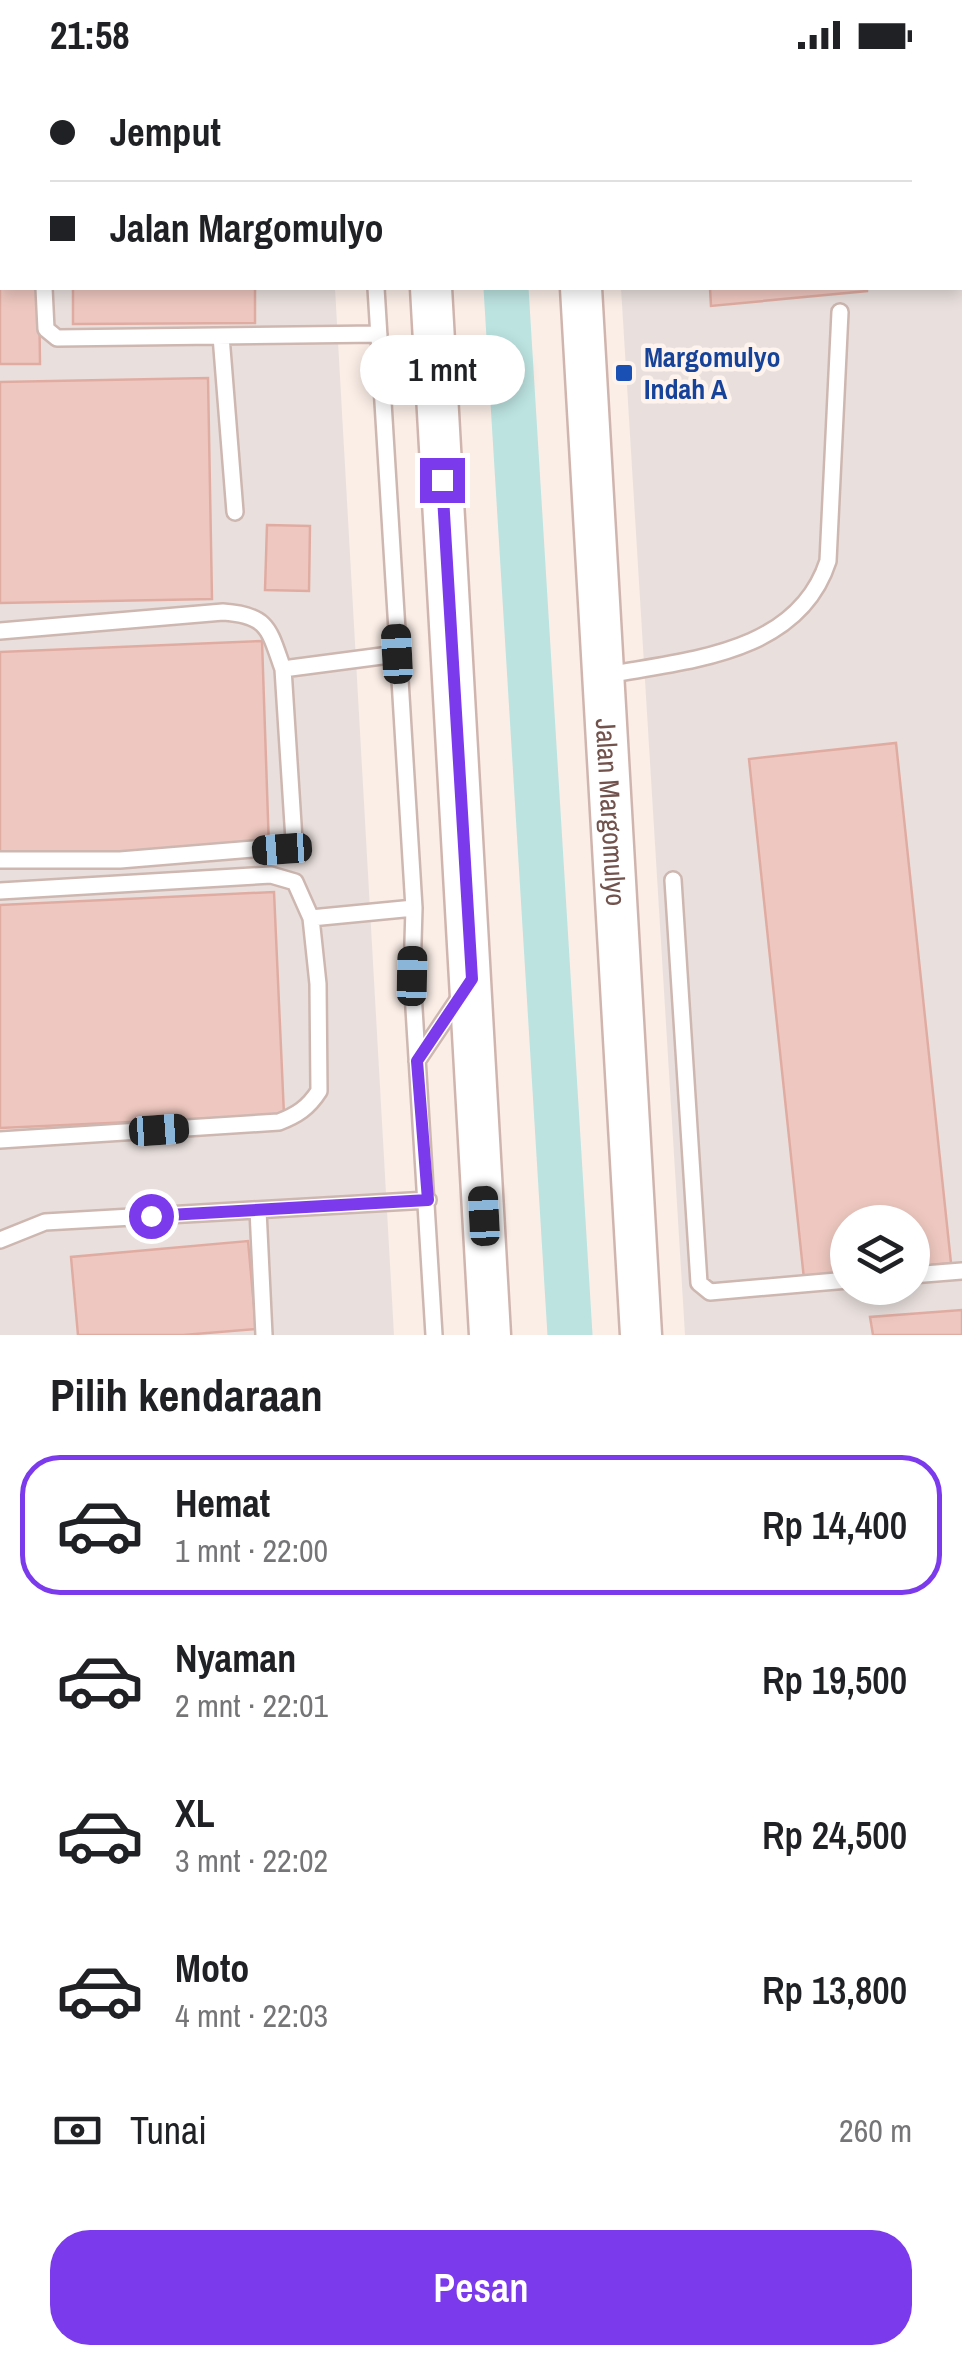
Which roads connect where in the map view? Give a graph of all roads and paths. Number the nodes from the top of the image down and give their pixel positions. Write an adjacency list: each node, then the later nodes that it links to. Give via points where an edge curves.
1 (44, 290): 7 (lane, via 46,329 57,338)
2 (376, 290): 6 (lane)
3 (430, 290): 18 (main road)
4 (581, 290): 12 (main road, Jalan Margomulyo)
5 (840, 312): 12 (lane, via 828,561 820,586 794,616 725,653)
6 (379, 334): 7 (lane); 10 (lane)
7 (221, 336): 8 (lane)
8 (235, 512)
9 (0, 631): 11 (lane, via 246,614 269,629)
10 (397, 654): 11 (lane); 16 (lane)
11 (283, 669): 13 (lane, via 294,840 288,846 120,860)
12 (603, 676): 30 (main road, Jalan Margomulyo)
13 (0, 860)
14 (673, 880): 26 (lane, via 700,1283 710,1292)
15 (0, 891): 17 (lane, via 282,876 294,882)
16 (414, 908): 17 (lane); 19 (lane)
17 (311, 918): 20 (lane, via 318,1091 297,1115 279,1122)
18 (472, 979): 19 (lane); 29 (main road)
19 (417, 1061): 21 (lane)
20 (0, 1140)
21 (428, 1200): 22 (lane); 28 (lane)
22 (258, 1210): 23 (lane, via 44,1222); 27 (lane)
23 (0, 1240)
24 (962, 1271): 25 (lane)
25 (930, 1274)
26 (830, 1282)
27 (264, 1335)
28 (434, 1335)
29 (490, 1335)
30 (641, 1335)

